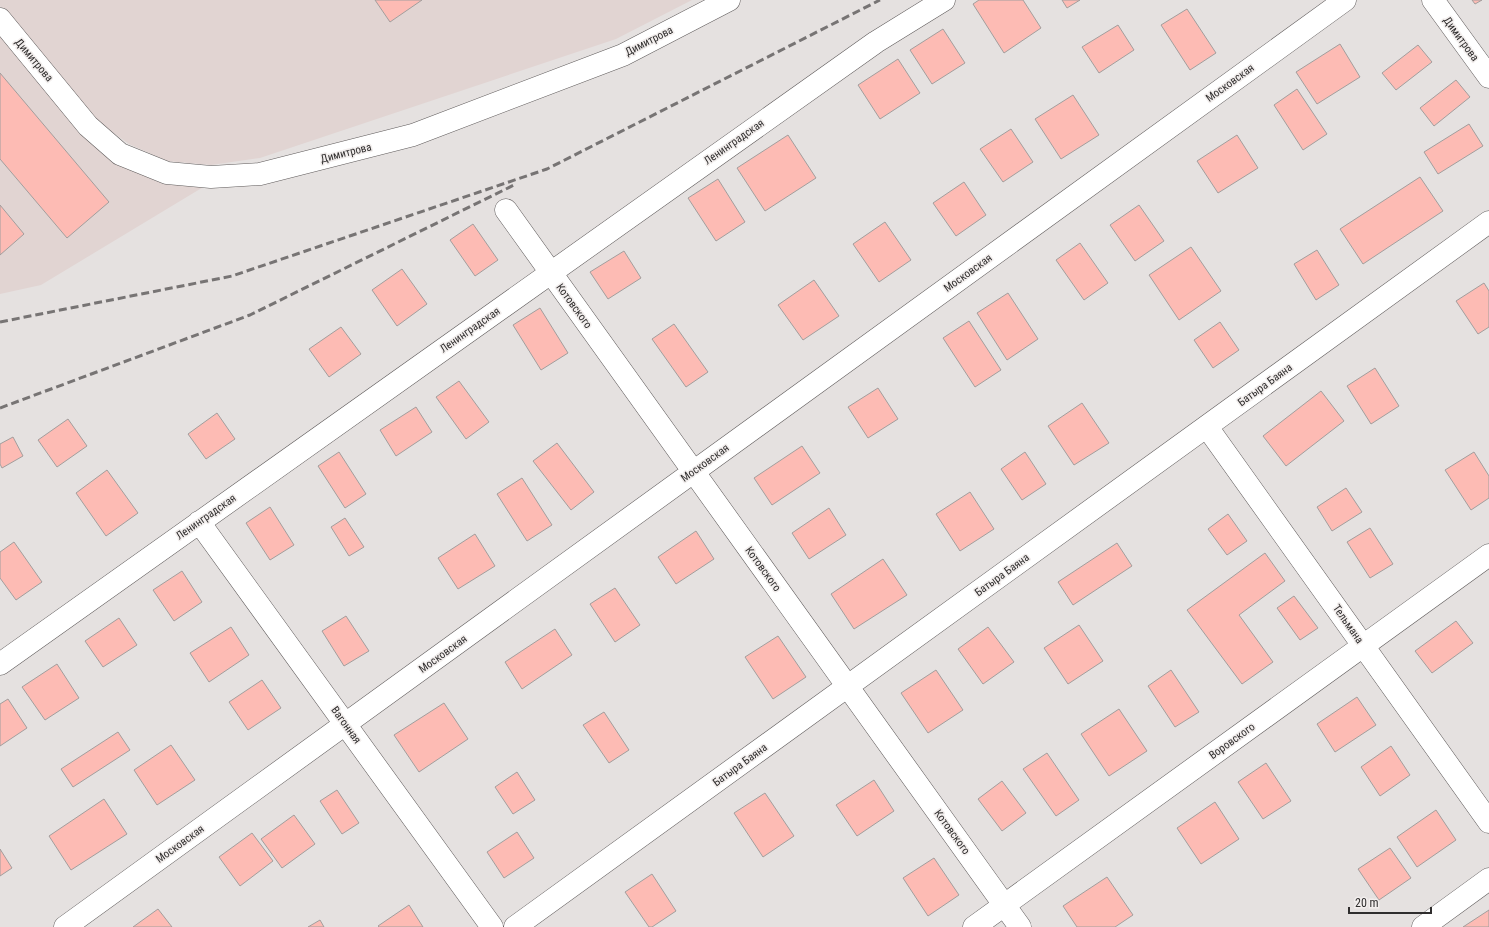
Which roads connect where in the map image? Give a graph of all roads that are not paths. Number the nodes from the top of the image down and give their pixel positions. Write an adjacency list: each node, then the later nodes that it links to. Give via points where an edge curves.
1 (729, 0): 5 (street, Димитрова, via 623,55 414,135 260,174 211,177 167,173 120,154 88,126)
2 (944, 0): 9 (street, Ленинградская, via 876,42)
3 (1345, 0): 11 (street, Московская)
4 (1433, 0): 6 (street, Димитрова)
5 (0, 19)
6 (1489, 77)
7 (506, 210): 9 (street, Котовского)
8 (1489, 222): 10 (street, Батыра Баяна)
9 (550, 273): 11 (street, Котовского); 12 (street, Ленинградская)
10 (1207, 427): 14 (street, Тельмана); 16 (street, Батыра Баяна)
11 (693, 472): 16 (street, Котовского); 17 (street, Московская)
12 (199, 522): 15 (street, Ленинградская); 17 (street, Вагонная)
13 (1489, 555): 14 (street, Воровского)
14 (1363, 646): 18 (street, Тельмана); 20 (street, Воровского)
15 (0, 664)
16 (847, 687): 20 (street, Котовского); 23 (street, Батыра Баяна)
17 (345, 724): 21 (street, Московская); 22 (street, Вагонная)
18 (1489, 822)
19 (1489, 879): 26 (street)
20 (1004, 905): 24 (street, Воровского); 25 (street, Котовского)
21 (65, 927)
22 (492, 927)
23 (515, 927)
24 (974, 927)
25 (1020, 927)
26 (1423, 927)

